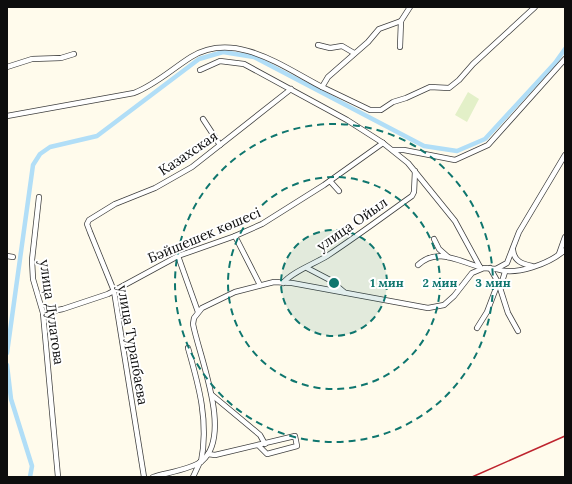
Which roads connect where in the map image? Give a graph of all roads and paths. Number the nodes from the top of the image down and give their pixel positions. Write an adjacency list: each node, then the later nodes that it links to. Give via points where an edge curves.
1 (410, 7): 3 (street)
2 (535, 7): 11 (street, via 449,88 430,87 376,111)
3 (401, 21): 5 (street); 6 (street, via 379,29)
4 (318, 45): 6 (street, via 330,48 342,46)
5 (400, 47)
6 (354, 53): 11 (street, via 328,77)
7 (74, 54): 9 (street, via 61,58 32,58)
8 (565, 59): 17 (street, via 488,145 456,160)
9 (7, 67)
10 (200, 70): 12 (street, via 220,61 238,62 255,68)
11 (322, 87): 13 (street, via 249,50 218,48 191,57 147,88 134,93)
12 (291, 89): 15 (street); 16 (street, Казахская)
13 (7, 116)
14 (203, 119): 16 (street)
15 (383, 143): 17 (street); 20 (street, Бәйшешек көшесі)
16 (220, 145): 23 (street, Казахская, via 173,178 115,204)
17 (393, 150): 19 (street)
18 (565, 155): 27 (street, via 519,232)
19 (414, 171): 36 (street, via 455,221); 37 (street, улица Ойыл, via 412,196 371,227)
20 (330, 181): 21 (street); 24 (street, Бәйшешек көшесі, via 262,224)
21 (339, 191)
22 (39, 197): 47 (street, улица Дулатова, via 32,260 33,279)
23 (88, 220): 44 (street, улица Турапбаева)
24 (235, 236): 31 (street, Бәйшешек көшесі); 42 (street)
25 (565, 236): 29 (street)
26 (434, 239): 33 (street, via 439,249)
27 (513, 250): 35 (street, via 518,261); 39 (street, via 507,263)
28 (565, 250): 29 (street)
29 (558, 255): 35 (street)
30 (7, 256): 32 (street)
31 (178, 256): 44 (street, Бәйшешек көшесі); 46 (street)
32 (13, 257)
33 (448, 257): 34 (street, via 433,255); 36 (street)
34 (418, 265)
35 (532, 266): 40 (street, via 520,272)
36 (482, 267): 38 (street); 45 (street, via 472,273 444,305 428,308)
37 (308, 268): 41 (street, улица Ойыл, via 292,274); 45 (street, via 330,280)
38 (490, 268): 39 (street); 43 (street)
39 (496, 269): 40 (street)
40 (505, 272): 43 (street)
41 (283, 283): 42 (street); 45 (street)
42 (260, 285): 46 (street, via 215,301)
43 (499, 285): 48 (street, via 488,312); 49 (street)
44 (114, 290): 47 (street, Бәйшешек көшесі, via 78,305); 59 (street, улица Турапбаева)
45 (344, 292)
46 (198, 312): 51 (street, via 193,324)
47 (43, 313): 58 (street, улица Дулатова)
48 (477, 328)
49 (518, 331)
50 (188, 348): 52 (street, via 199,386)
51 (212, 395): 53 (street, via 215,417); 54 (street, via 260,435)
52 (205, 437): 53 (street); 57 (street)
53 (212, 441): 56 (street)
54 (265, 444): 55 (street); 55 (street, via 295,436 298,442 297,446 272,454 267,454)
55 (258, 445): 56 (street, via 215,455)
56 (208, 454): 57 (street)
57 (201, 462): 60 (street); 61 (street)
58 (58, 477)
59 (144, 477)
60 (153, 477)
61 (193, 477)

